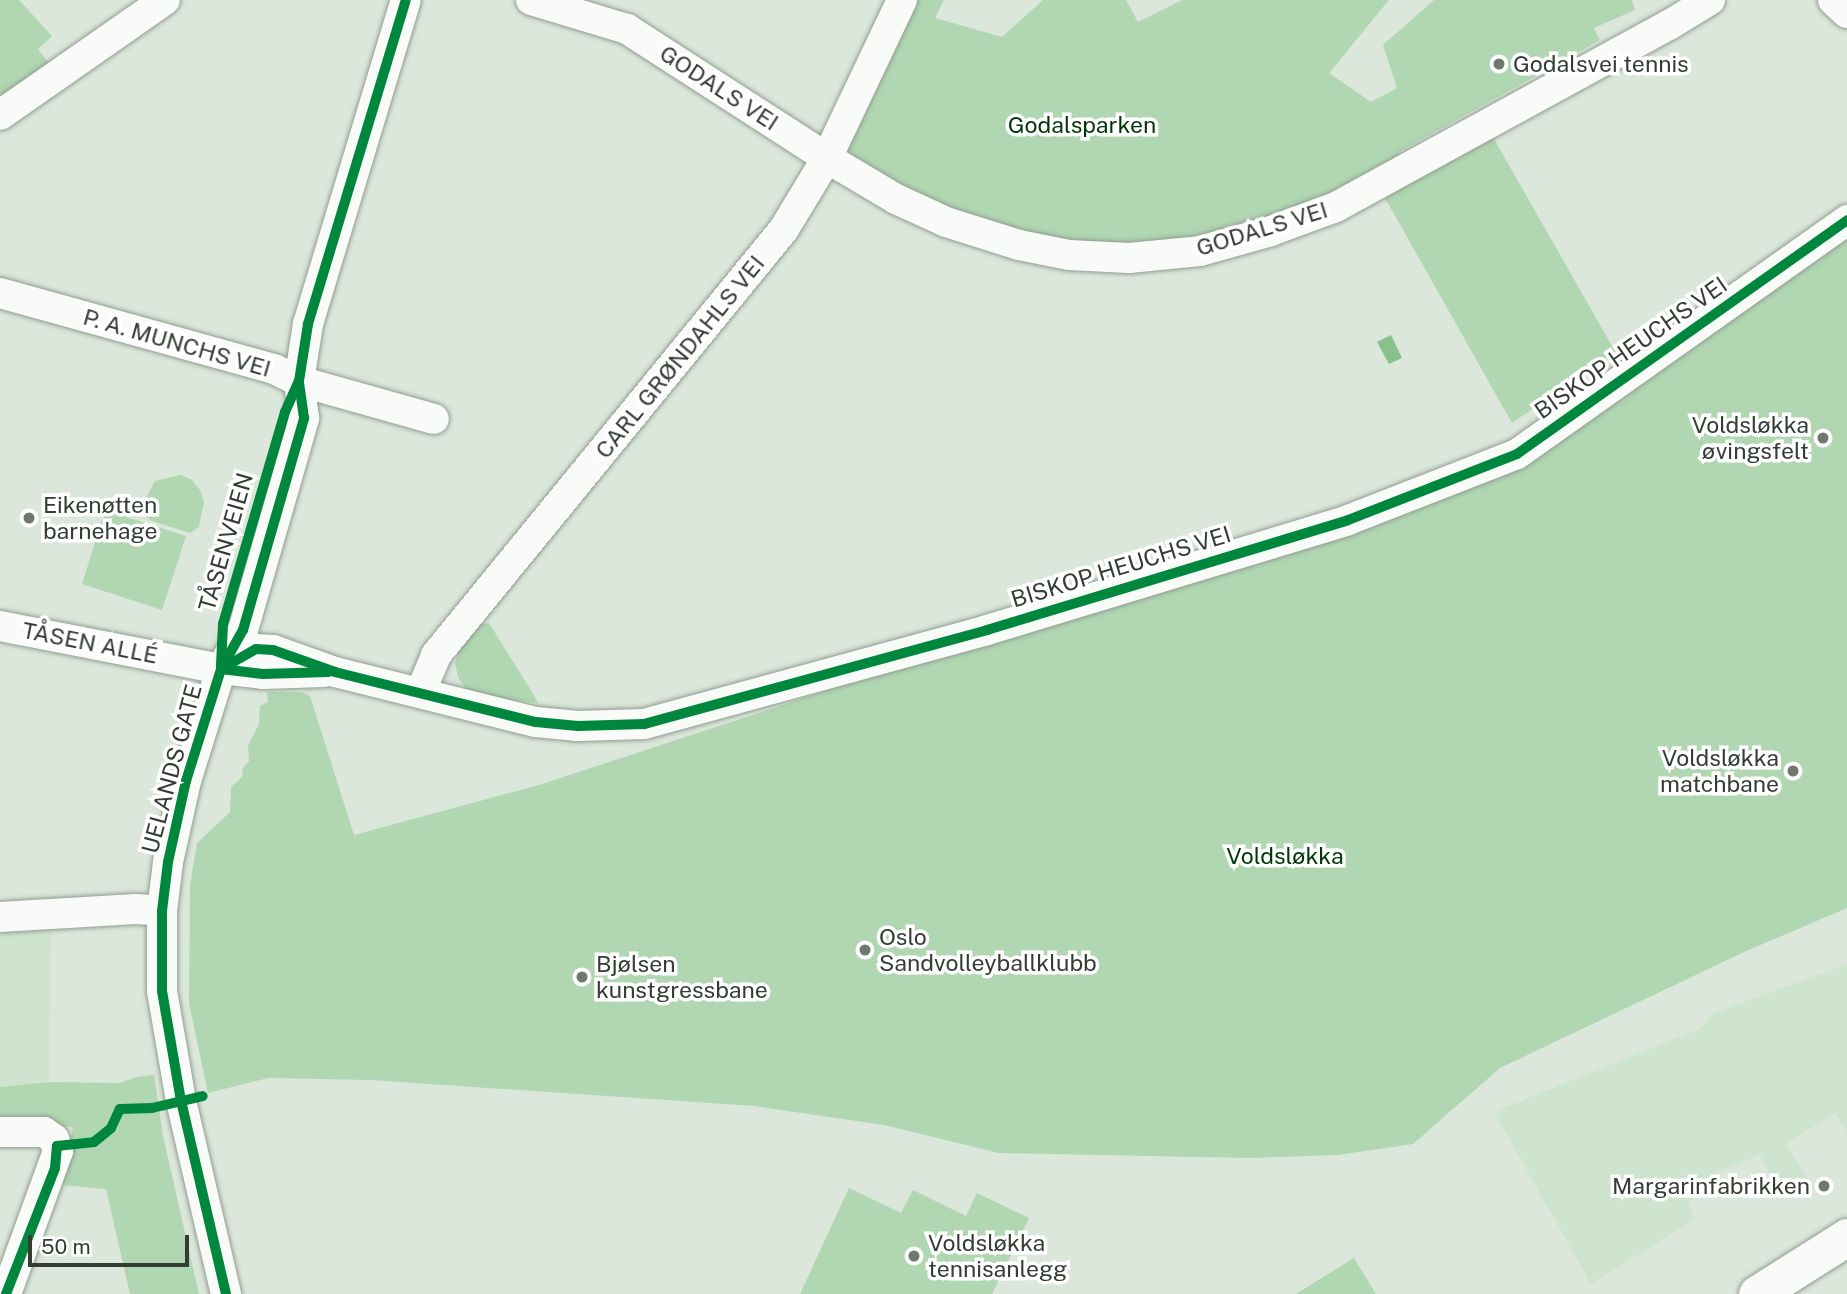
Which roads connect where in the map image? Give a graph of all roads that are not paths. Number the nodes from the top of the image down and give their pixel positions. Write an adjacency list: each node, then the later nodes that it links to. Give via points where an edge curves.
1 (165, 0): 8 (street)
2 (406, 0): 12 (street, TÅSENVEIEN, via 309,324)
3 (531, 0): 9 (street, GODALS VEI, via 627,29)
4 (902, 0): 9 (street, CARL GRØNDAHLS VEI)
5 (1710, 0): 9 (street, GODALS VEI, via 1336,207 1200,251 1129,258 1069,255 1019,245 946,222)
6 (1833, 0): 7 (street)
7 (1847, 13)
8 (0, 115)
9 (827, 158): 16 (street, CARL GRØNDAHLS VEI, via 785,229 436,655)
10 (1847, 220): 16 (street, BISKOP HEUCHS VEI, via 1517,454 1348,520 987,630 644,724 536,722)
11 (0, 293): 12 (street, P. A. MUNCHS VEI, via 274,369)
12 (299, 381): 13 (street, P. A. MUNCHS VEI); 15 (street, TÅSENVEIEN, via 285,412 223,624)
13 (434, 419)
14 (0, 626): 15 (street, TÅSEN ALLÉ)
15 (221, 668): 16 (street, BISKOP HEUCHS VEI, via 256,649); 17 (street, UELANDS GATE, via 175,824)
16 (421, 691)
17 (162, 911): 18 (street); 23 (street, UELANDS GATE, via 162,991 171,1048)
18 (0, 917)
19 (0, 1132): 22 (street, via 40,1131 54,1139 58,1156)
20 (1847, 1237): 24 (main road)
21 (1847, 1262): 25 (main road)
22 (6, 1294)
23 (226, 1294)
24 (1757, 1294)
25 (1793, 1294)

